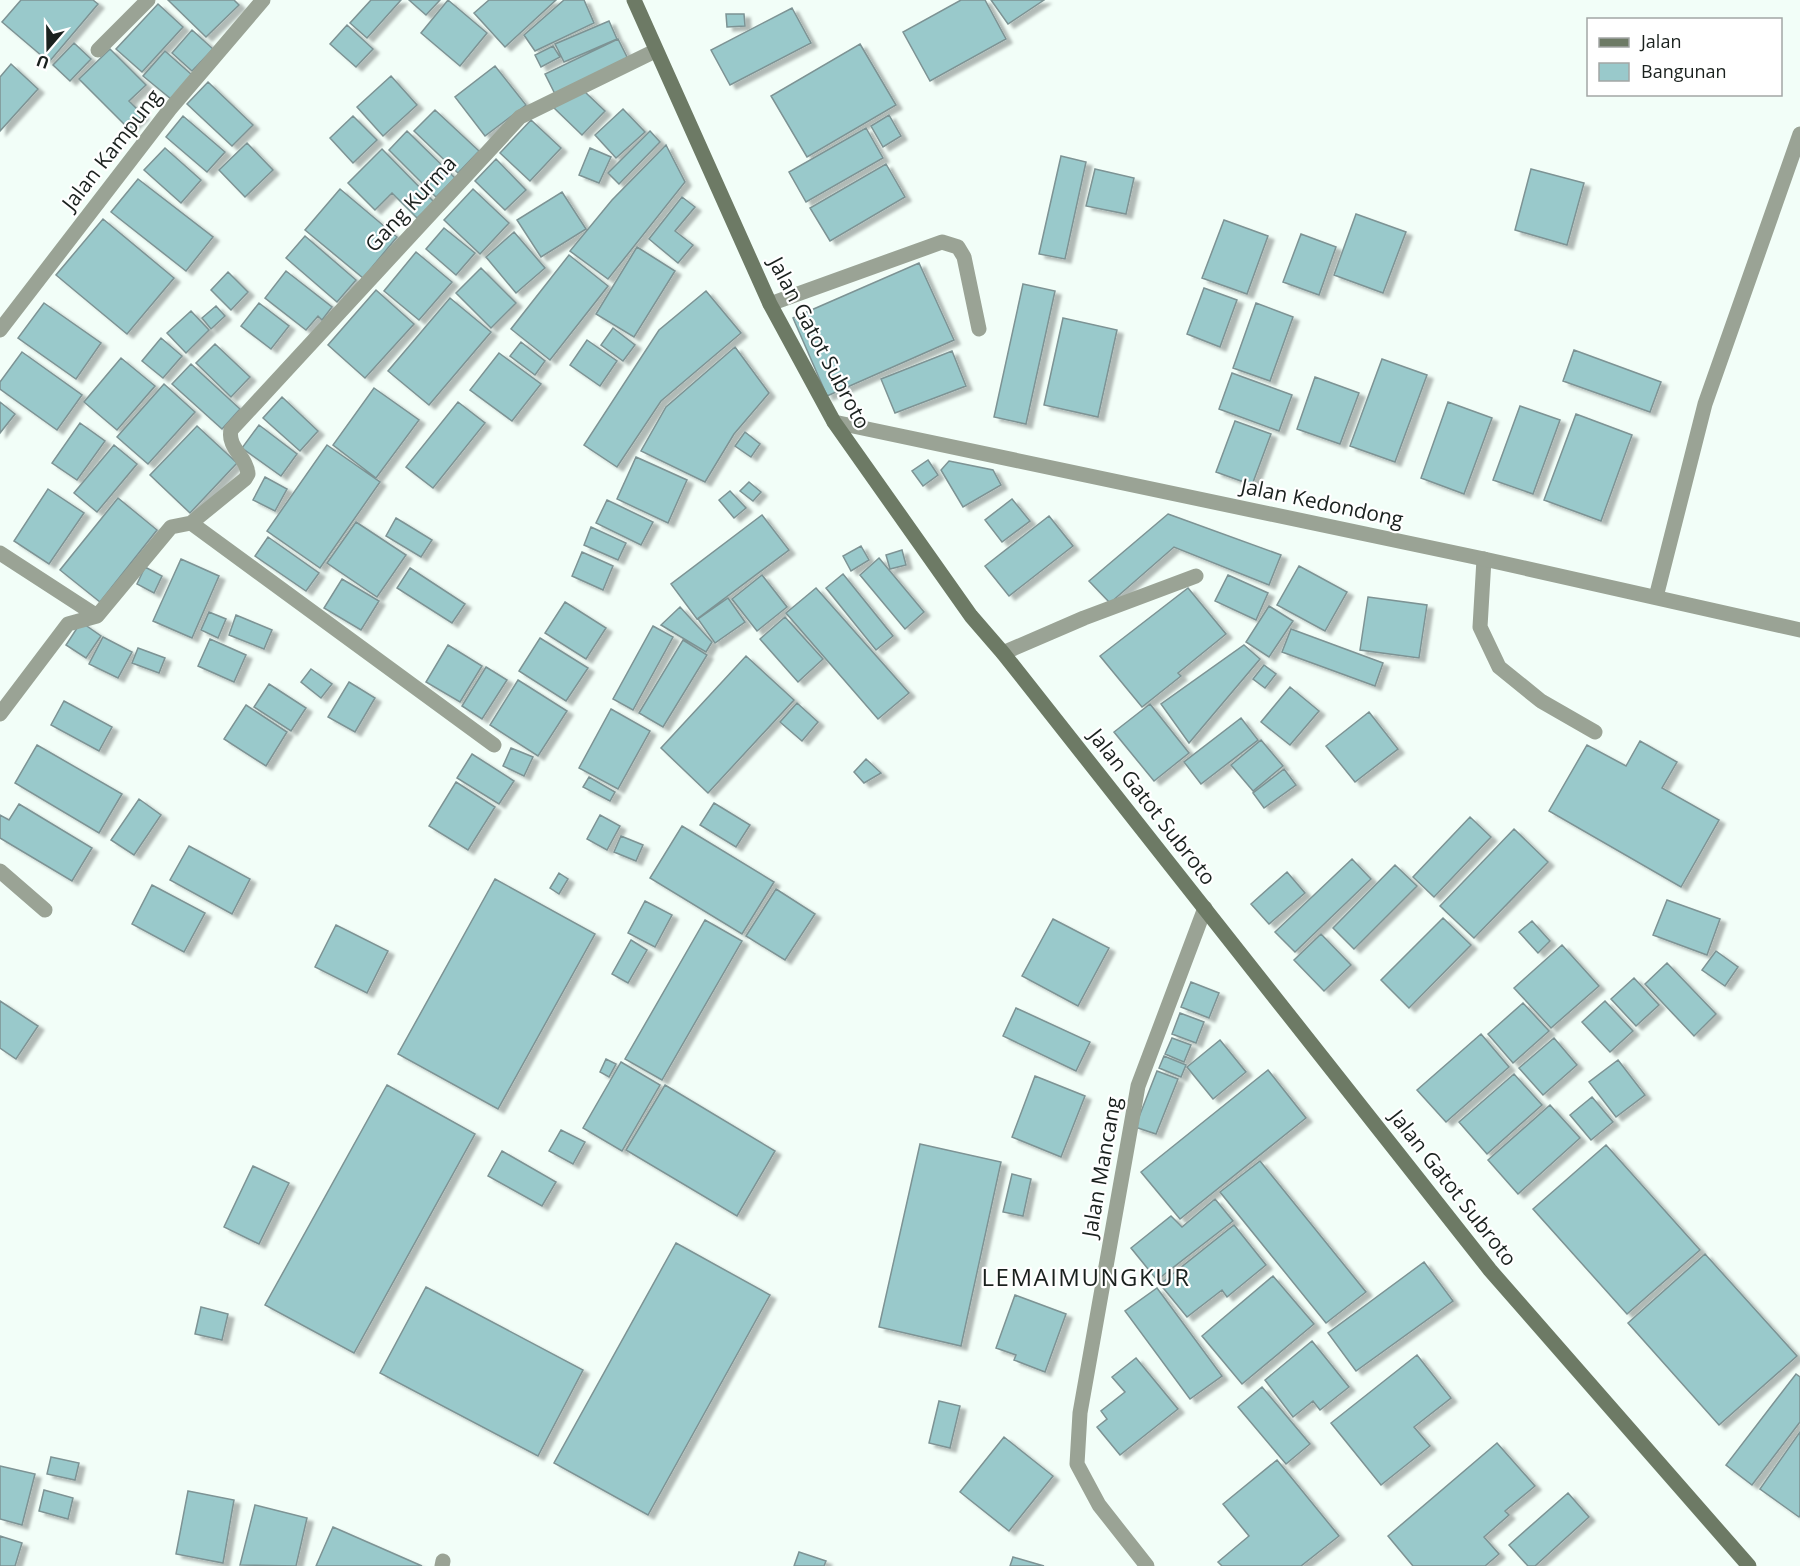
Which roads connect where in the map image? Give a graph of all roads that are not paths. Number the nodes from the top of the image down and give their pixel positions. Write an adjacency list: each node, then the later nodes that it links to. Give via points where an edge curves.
1 (148, 0): 4 (street)
2 (263, 0): 9 (street, Jalan Kampung, via 170,109)
3 (634, 0): 5 (main road, Jalan Gatot Subroto)
4 (98, 50)
5 (655, 51): 7 (main road, Jalan Gatot Subroto); 11 (street, Gang Kurma, via 520,117 231,430 230,442 248,467 248,474)
6 (1800, 134): 15 (street, via 1705,404)
7 (771, 304): 8 (street, via 942,242 958,247 964,257); 10 (main road, Jalan Gatot Subroto)
8 (980, 329)
9 (0, 330)
10 (834, 422): 13 (street, Jalan Kedondong); 18 (main road, Jalan Gatot Subroto, via 971,616)
11 (191, 523): 16 (street, via 171,527); 21 (street)
12 (0, 553): 16 (street)
13 (1485, 559): 15 (street, Jalan Kedondong); 20 (street, via 1480,627 1499,667 1541,701)
14 (1196, 576): 18 (street)
15 (1656, 597): 17 (street, Jalan Kedondong)
16 (97, 616): 19 (street, via 68,624)
17 (1800, 630)
18 (1003, 653): 23 (main road, Jalan Gatot Subroto)
19 (0, 714)
20 (1595, 732)
21 (494, 745)
22 (0, 871): 24 (street)
23 (1205, 908): 25 (street, Jalan Mancang, via 1138,1086 1080,1413 1077,1464 1099,1505); 26 (main road, Jalan Gatot Subroto, via 1490,1270)
24 (45, 910)
25 (1147, 1566)
26 (1749, 1566)

